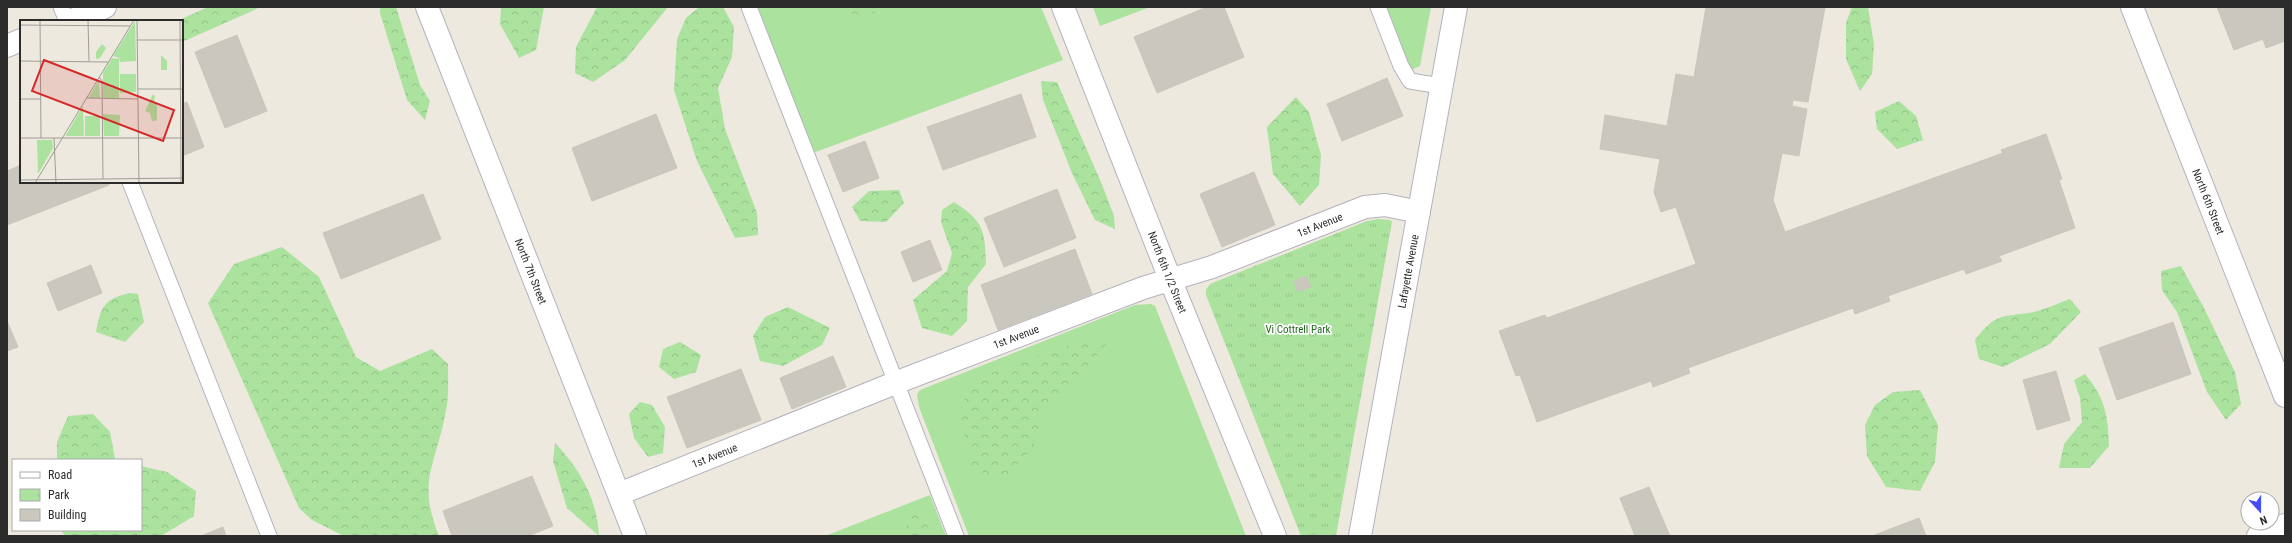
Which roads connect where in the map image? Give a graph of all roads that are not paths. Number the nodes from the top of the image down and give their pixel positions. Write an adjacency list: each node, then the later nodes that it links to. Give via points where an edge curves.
1 (61, 7): 9 (lane)
2 (105, 7): 10 (street)
3 (427, 7): 19 (street, North 7th Street)
4 (749, 7): 17 (lane)
5 (1063, 7): 16 (street, North 6th 1/2 Street)
6 (1378, 7): 13 (lane, via 1401,66 1410,81)
7 (1456, 7): 13 (street, Lafayette Avenue)
8 (2132, 7): 18 (street, North 6th Street)
9 (68, 20)
10 (71, 20)
11 (20, 40): 12 (street)
12 (7, 46)
13 (1441, 86): 15 (street, Lafayette Avenue)
14 (130, 183): 21 (lane)
15 (1418, 212): 16 (street, 1st Avenue, via 1385,205 1366,207 1212,267); 25 (street, Lafayette Avenue)
16 (1170, 279): 17 (street, 1st Avenue); 24 (street, North 6th 1/2 Street)
17 (895, 384): 19 (street, 1st Avenue); 23 (lane)
18 (2285, 396)
19 (619, 494): 22 (street, North 7th Street)
20 (2285, 526): 26 (street)
21 (269, 536)
22 (635, 536)
23 (956, 536)
24 (1275, 536)
25 (1360, 536)
26 (2258, 536)

